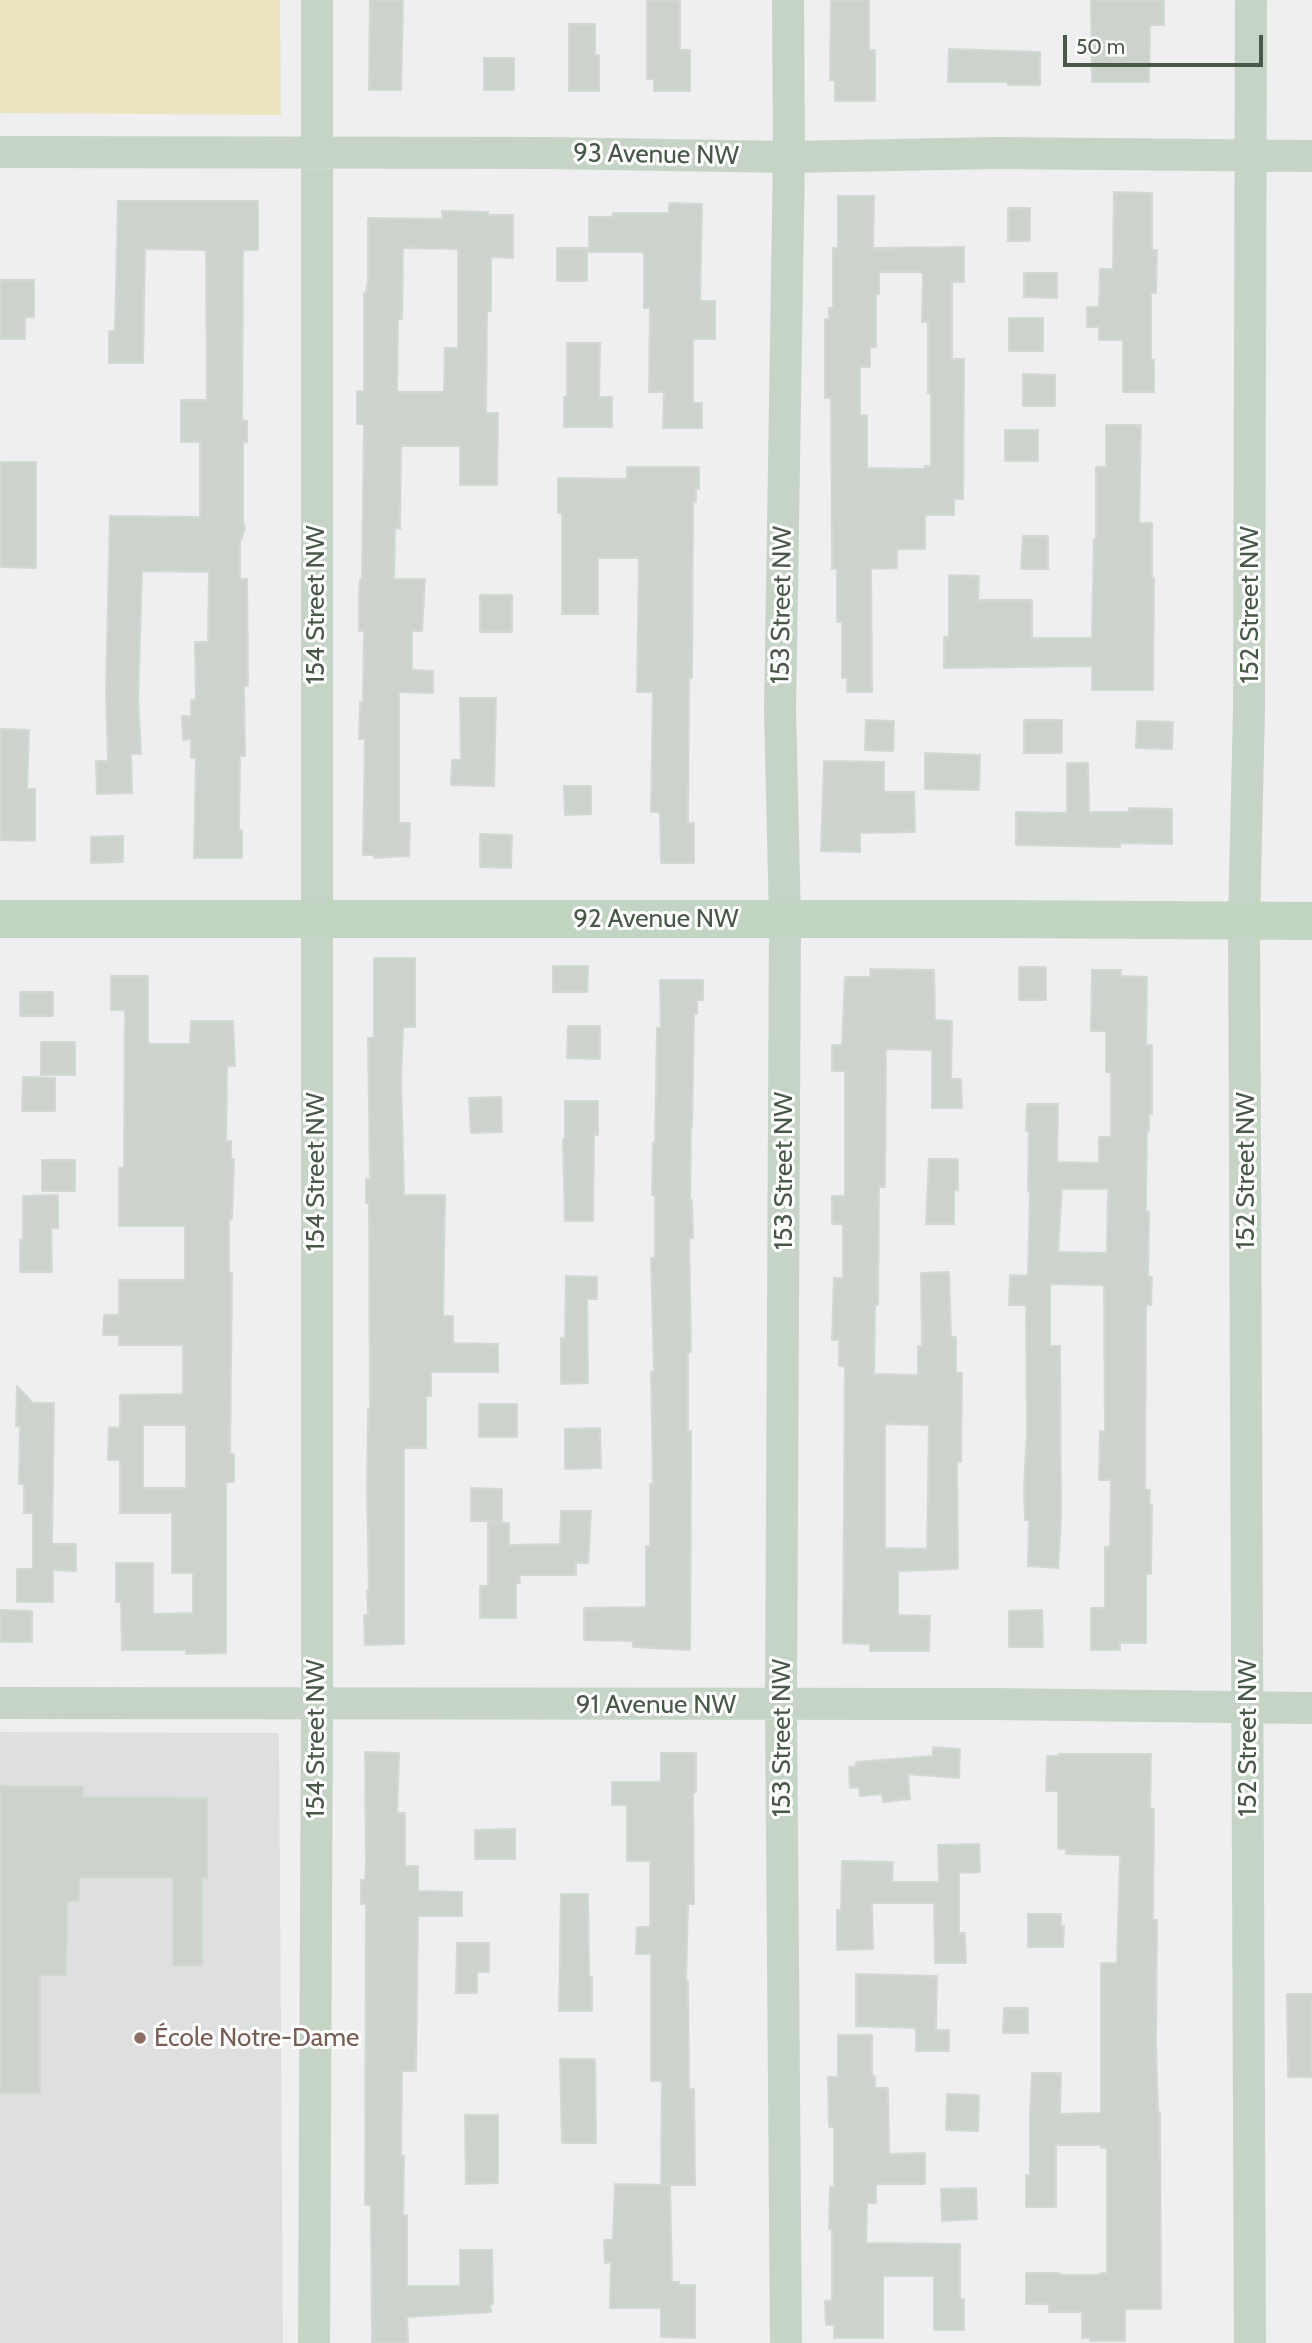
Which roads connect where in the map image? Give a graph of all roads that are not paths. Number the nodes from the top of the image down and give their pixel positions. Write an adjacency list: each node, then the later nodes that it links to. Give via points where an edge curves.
1 (317, 0): 5 (street, 154 Street NW)
2 (788, 0): 7 (street, 153 Street NW)
3 (1251, 0): 8 (street, 152 Street NW)
4 (0, 152): 5 (street, 93 Avenue NW)
5 (316, 153): 7 (street, 93 Avenue NW); 10 (street, 154 Street NW)
6 (1312, 156): 8 (street, 93 Avenue NW)
7 (789, 157): 8 (street, 93 Avenue NW, via 996,153); 11 (street, 153 Street NW, via 780,709)
8 (1252, 157): 12 (street, 152 Street NW)
9 (0, 919): 10 (street, 92 Avenue NW)
10 (316, 919): 11 (street, 92 Avenue NW); 15 (street, 154 Street NW)
11 (785, 920): 12 (street, 92 Avenue NW); 16 (street, 153 Street NW)
12 (1244, 921): 13 (street, 92 Avenue NW); 18 (street, 152 Street NW)
13 (1312, 921)
14 (0, 1703): 15 (street, 91 Avenue NW)
15 (317, 1704): 16 (street, 91 Avenue NW); 19 (street, 154 Street NW)
16 (781, 1705): 18 (street, 91 Avenue NW); 20 (street, 153 Street NW)
17 (1312, 1708): 18 (street, 91 Avenue NW)
18 (1248, 1709): 21 (street, 152 Street NW)
19 (314, 2343)
20 (786, 2343)
21 (1250, 2343)

